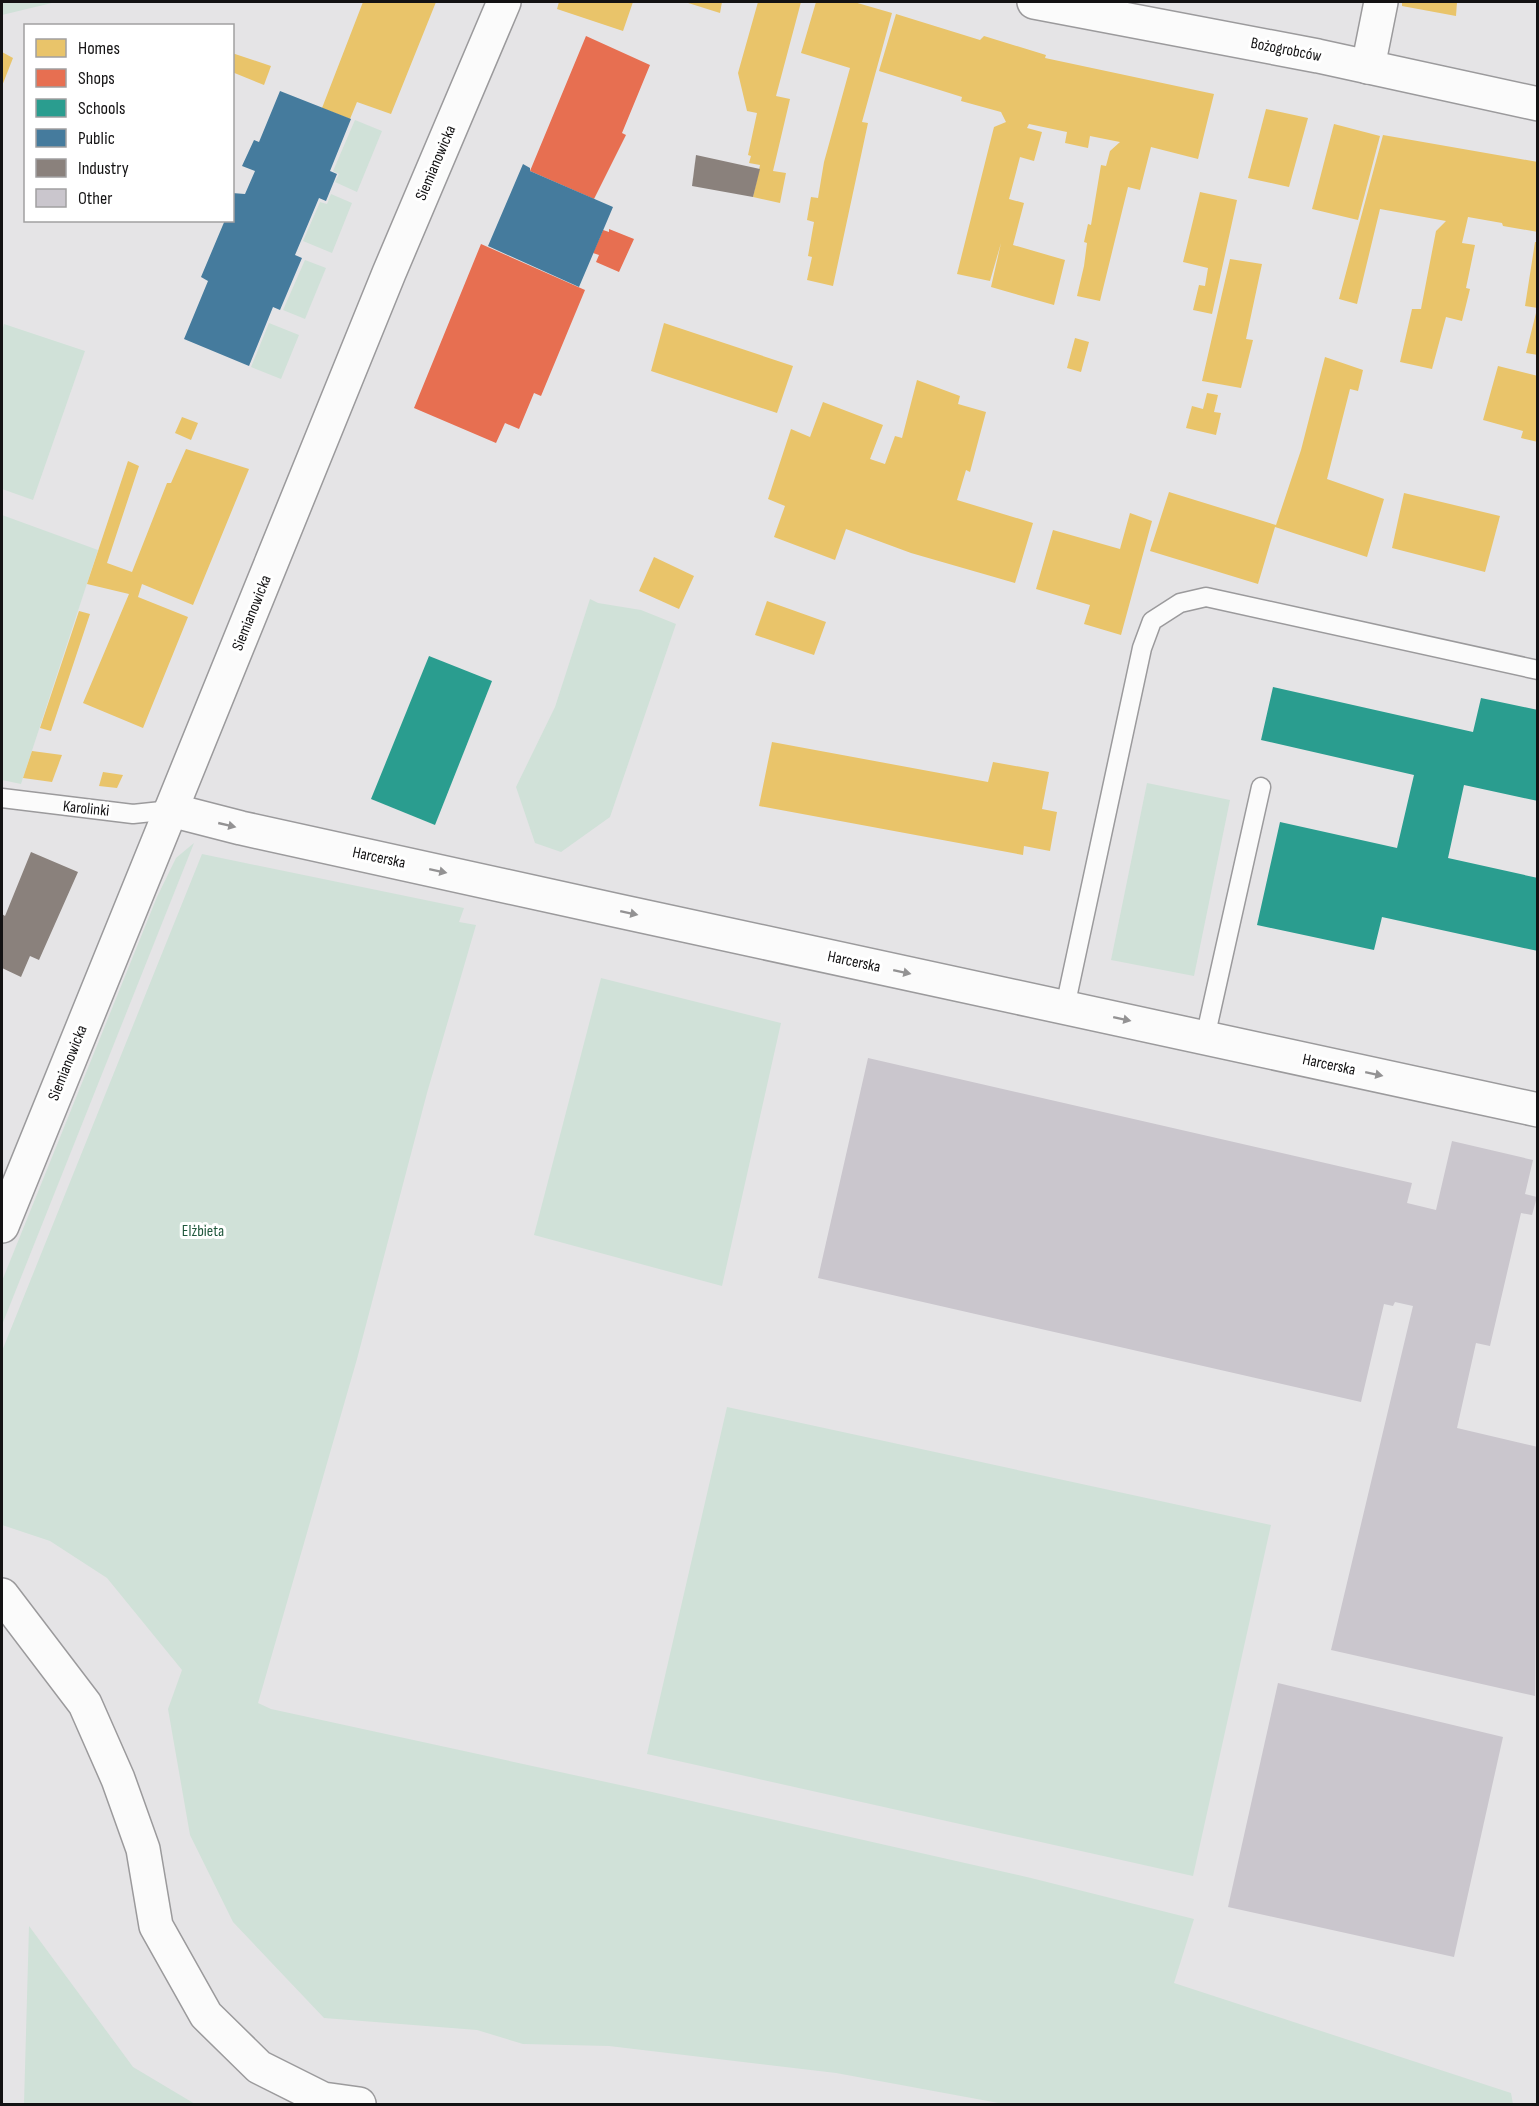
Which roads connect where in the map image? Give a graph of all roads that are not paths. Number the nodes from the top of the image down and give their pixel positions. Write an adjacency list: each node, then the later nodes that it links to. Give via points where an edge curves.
1 (504, 2): 9 (street, Siemianowicka, via 389,273)
2 (1034, 2): 4 (street, Bożogrobców)
3 (1381, 2): 4 (street)
4 (1368, 67): 5 (street, Bożogrobców)
5 (1538, 104)
6 (1538, 670): 10 (lane, via 1206,597 1180,603 1152,621 1142,648)
7 (1261, 787): 11 (lane)
8 (2, 798): 9 (lane, Karolinki, via 133,814)
9 (171, 810): 10 (street, Harcerska, one-way to 10); 13 (street, Siemianowicka)
10 (1065, 1007): 11 (street, Harcerska, one-way to 11)
11 (1205, 1038): 12 (street, Harcerska, one-way to 12)
12 (1538, 1110)
13 (2, 1226)
14 (2, 1595): 15 (street, via 85,1704 143,1849 156,1926 206,2015 259,2067 323,2099)
15 (359, 2104)

